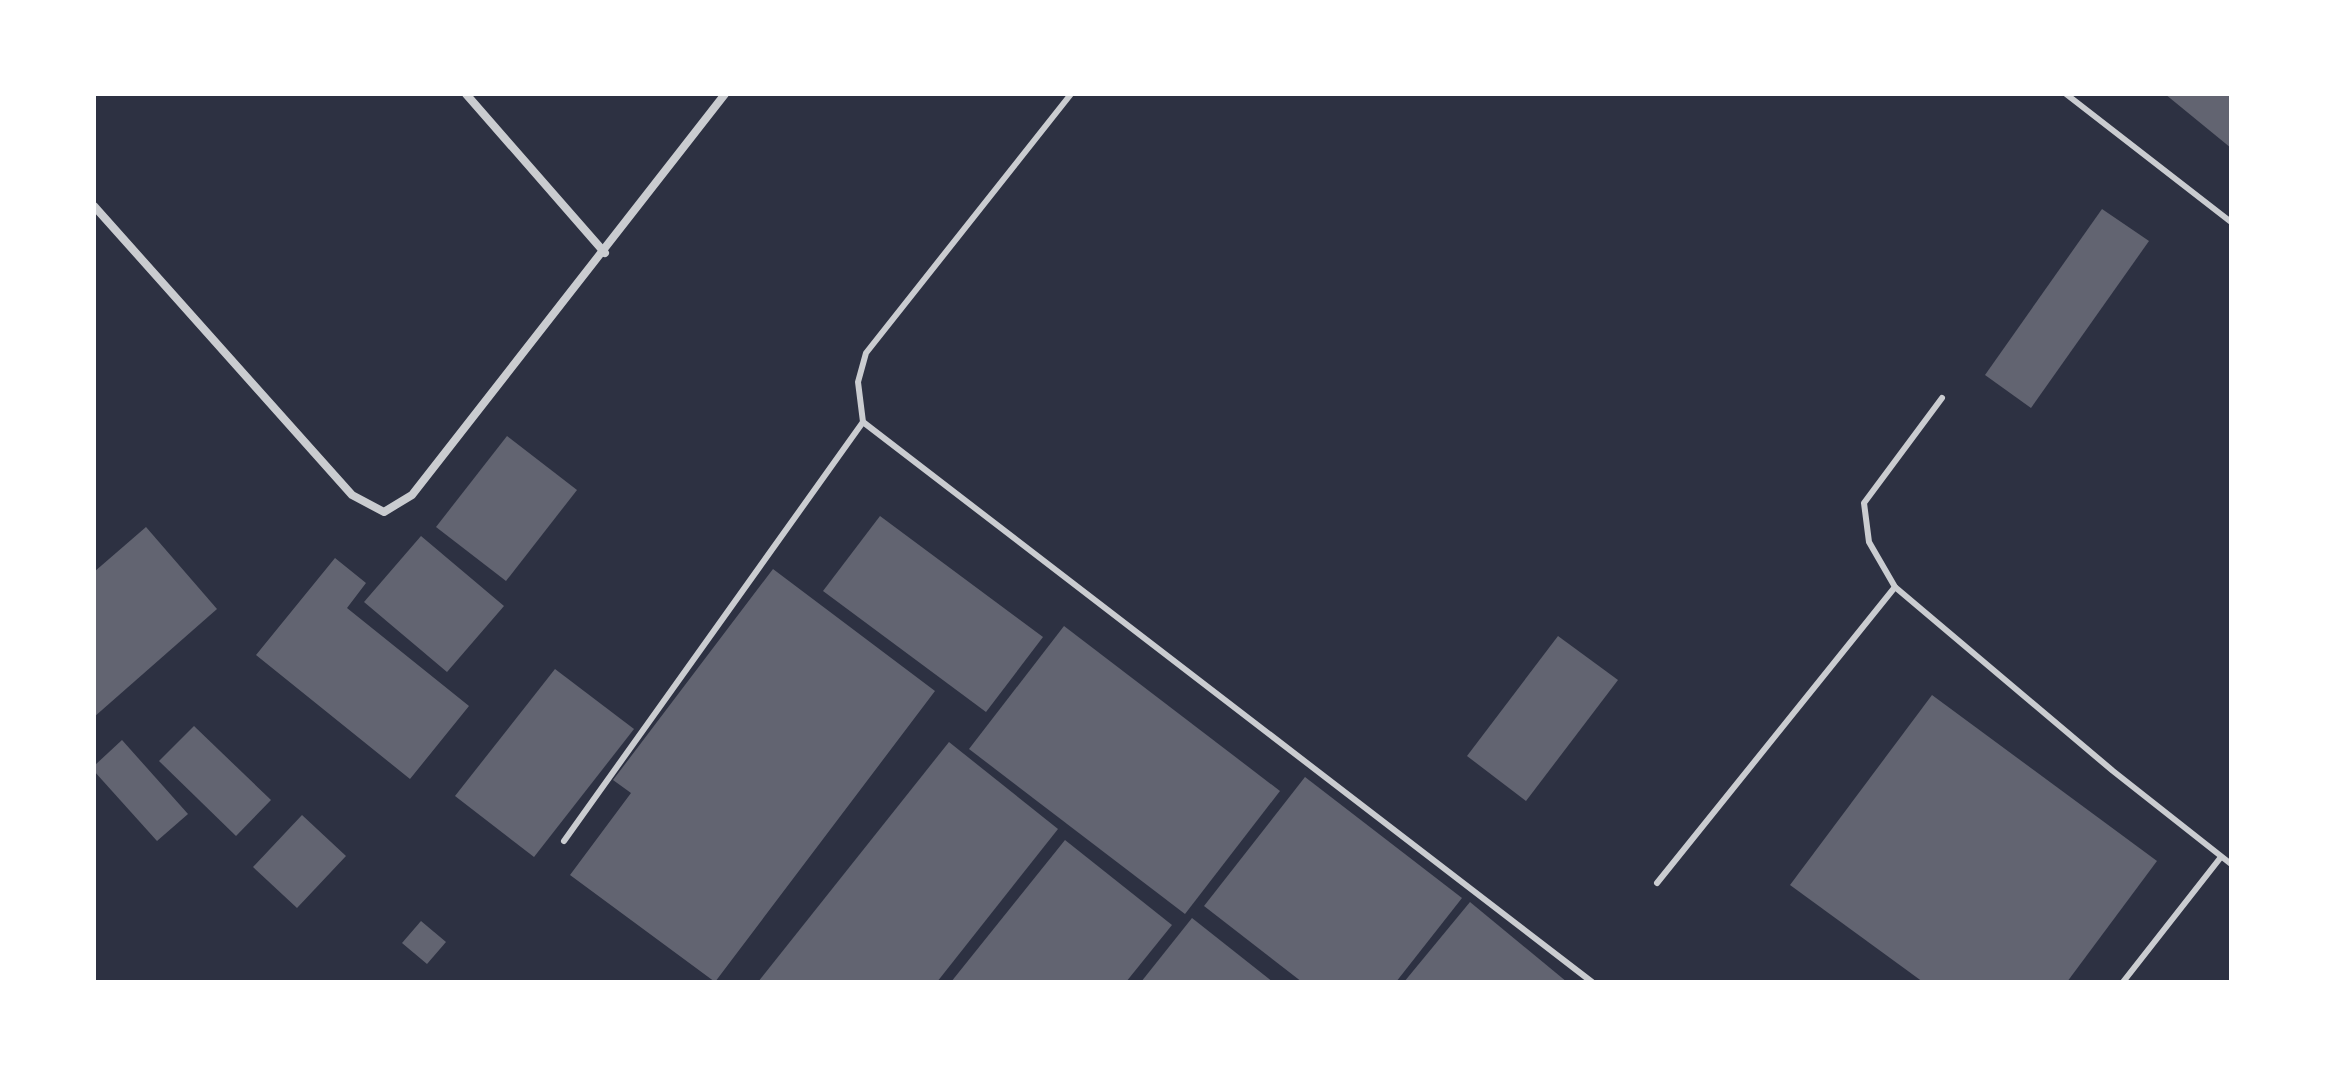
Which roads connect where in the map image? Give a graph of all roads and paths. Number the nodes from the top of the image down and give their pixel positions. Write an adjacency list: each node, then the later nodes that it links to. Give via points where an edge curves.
1 (466, 94): 7 (street)
2 (725, 94): 7 (street)
3 (1071, 94): 9 (lane, via 866,353 858,382)
4 (2066, 94): 6 (lane)
5 (94, 206): 7 (street, via 352,495 384,512 412,495)
6 (2231, 222)
7 (605, 253)
8 (1942, 398): 10 (lane, via 1864,503 1869,542)
9 (863, 422): 11 (lane); 15 (lane)
10 (1895, 587): 12 (lane); 14 (lane)
11 (564, 841)
12 (2221, 857): 13 (lane); 16 (lane)
13 (2231, 864)
14 (1657, 883)
15 (1592, 982)
16 (2123, 982)

